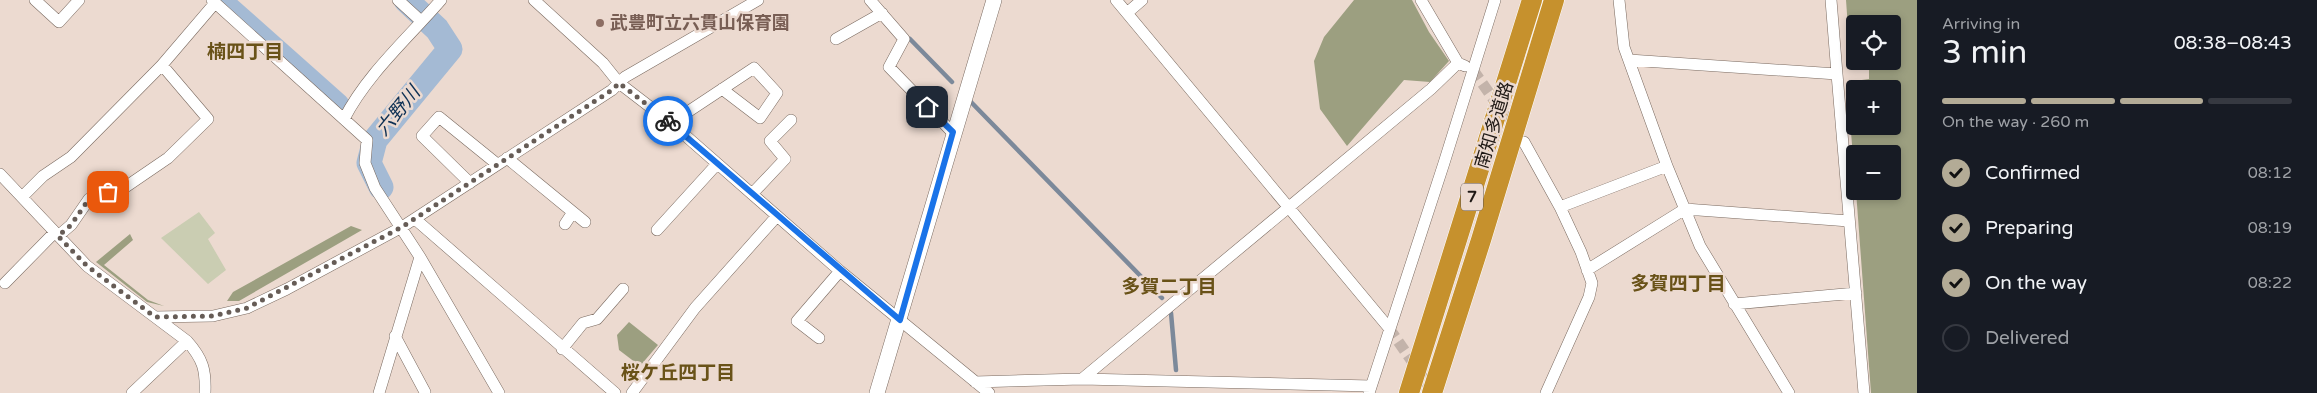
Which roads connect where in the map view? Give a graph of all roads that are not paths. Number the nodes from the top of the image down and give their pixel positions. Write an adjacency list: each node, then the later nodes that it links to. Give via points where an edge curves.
1 (35, 0): 2 (street, via 59,22)
2 (79, 0)
3 (398, 0): 20 (street)
4 (441, 0): 20 (street)
5 (534, 0): 27 (street)
6 (758, 0): 27 (street)
7 (870, 0): 18 (street)
8 (994, 0): 32 (street)
9 (1116, 0): 19 (street)
10 (1142, 0): 19 (street)
11 (1421, 0): 23 (street)
12 (1495, 0): 25 (street)
13 (1532, 0): 78 (highway, 南知多道路 / 7)
14 (1554, 0): 79 (highway, 南知多道路 / 7)
15 (1619, 0): 22 (street, via 1624,46)
16 (1831, 0): 26 (street)
17 (213, 1): 24 (street); 29 (street)
18 (882, 13): 21 (street); 32 (street, via 904,38 889,67)
19 (1127, 13): 41 (street)
20 (424, 18): 29 (street, via 353,103)
21 (836, 39)
22 (1629, 60): 26 (street); 36 (street)
23 (1458, 63): 25 (street); 41 (street)
24 (162, 65): 40 (street, via 71,157 43,176); 51 (street, via 208,119 168,158 127,186 89,199 71,225)
25 (1473, 70): 61 (street)
26 (1838, 74): 46 (street)
27 (619, 83): 31 (street); 34 (street)
28 (722, 89): 28 (street, via 754,68 777,93 760,118); 31 (street)
29 (344, 119): 48 (street, via 367,140 365,163 375,188)
30 (791, 120): 39 (street, via 770,140 785,159)
31 (671, 123): 35 (street)
32 (953, 132): 60 (street)
33 (1524, 142): 42 (street)
34 (502, 161): 38 (street); 38 (street, via 439,117 422,136); 44 (street)
35 (717, 164): 39 (street); 50 (street)
36 (1667, 166): 42 (street); 43 (street)
37 (0, 174): 40 (street)
38 (470, 183): 48 (street)
39 (752, 194): 45 (street)
40 (22, 197): 51 (street)
41 (1289, 207): 61 (street); 66 (street)
42 (1560, 207): 53 (street)
43 (1685, 209): 46 (street); 53 (street); 58 (street, via 1700,246)
44 (573, 212): 47 (street); 49 (street)
45 (777, 216): 54 (street); 75 (street, via 695,308)
46 (1849, 221): 57 (street)
47 (585, 222)
48 (407, 224): 52 (street); 59 (street, via 247,308 213,316); 65 (street)
49 (565, 224)
50 (657, 230)
51 (57, 234): 55 (street); 59 (street, via 87,266)
52 (420, 257): 62 (street); 73 (street)
53 (1587, 270): 80 (street, via 1592,284 1589,297)
54 (840, 271): 60 (street); 63 (street, via 797,321)
55 (5, 283)
56 (623, 289): 65 (street, via 597,319 583,323)
57 (1856, 293): 58 (street); 82 (street)
58 (1734, 304): 81 (street)
59 (155, 317): 64 (street)
60 (900, 320): 67 (street); 76 (street)
61 (1389, 328): 68 (street)
62 (395, 336): 69 (street); 72 (street)
63 (819, 338)
64 (187, 341): 70 (street); 71 (street, via 197,352 206,372)
65 (562, 349): 74 (street)
66 (1082, 379): 67 (street); 68 (street)
67 (975, 382): 77 (street)
68 (1370, 390)
69 (425, 392)
70 (132, 393)
71 (205, 393)
72 (379, 393)
73 (499, 393)
74 (615, 393)
75 (632, 393)
76 (877, 393)
77 (989, 393)
78 (1410, 393)
79 (1432, 393)
80 (1546, 393)
81 (1789, 393)
82 (1864, 393)

